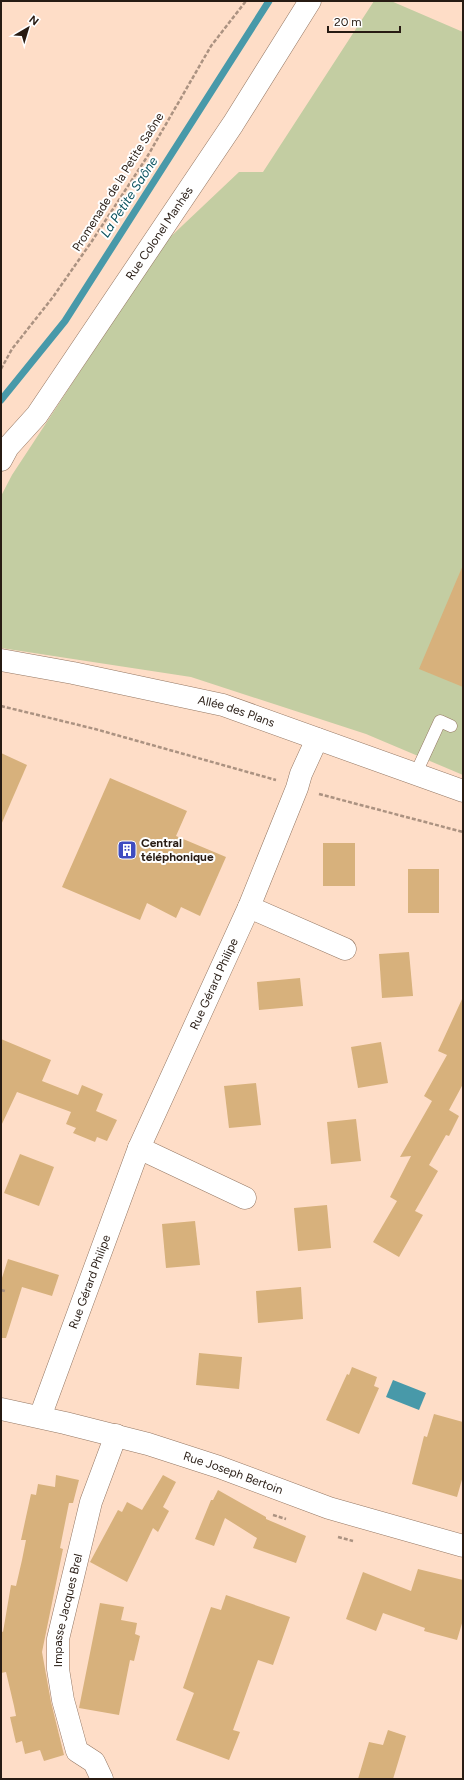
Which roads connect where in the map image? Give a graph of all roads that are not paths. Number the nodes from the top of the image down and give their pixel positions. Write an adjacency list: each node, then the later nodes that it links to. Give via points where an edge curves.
1 (310, 1): 2 (street, Rue Colonel Manhès, via 233,124 37,415 8,447)
2 (1, 460)
3 (1, 660): 5 (street, Allée des Plans, via 73,672 223,706)
4 (451, 726): 6 (lane, via 440,721)
5 (317, 739): 6 (street, Allée des Plans); 8 (street, Rue Gérard Philipe)
6 (416, 774): 7 (street, Allée des Plans)
7 (463, 791)
8 (249, 907): 9 (street); 10 (street, Rue Gérard Philipe)
9 (345, 949)
10 (139, 1148): 11 (street); 13 (street, Rue Gérard Philipe)
11 (245, 1198)
12 (1, 1409): 13 (street, Rue Joseph Bertoin)
13 (40, 1417): 14 (street, Rue Joseph Bertoin)
14 (116, 1436): 15 (street, Rue Joseph Bertoin, via 219,1467 329,1508); 16 (street, Impasse Jacques Brel, via 91,1502 58,1639 58,1669 63,1700 77,1751 94,1762)
15 (463, 1546)
16 (102, 1779)

